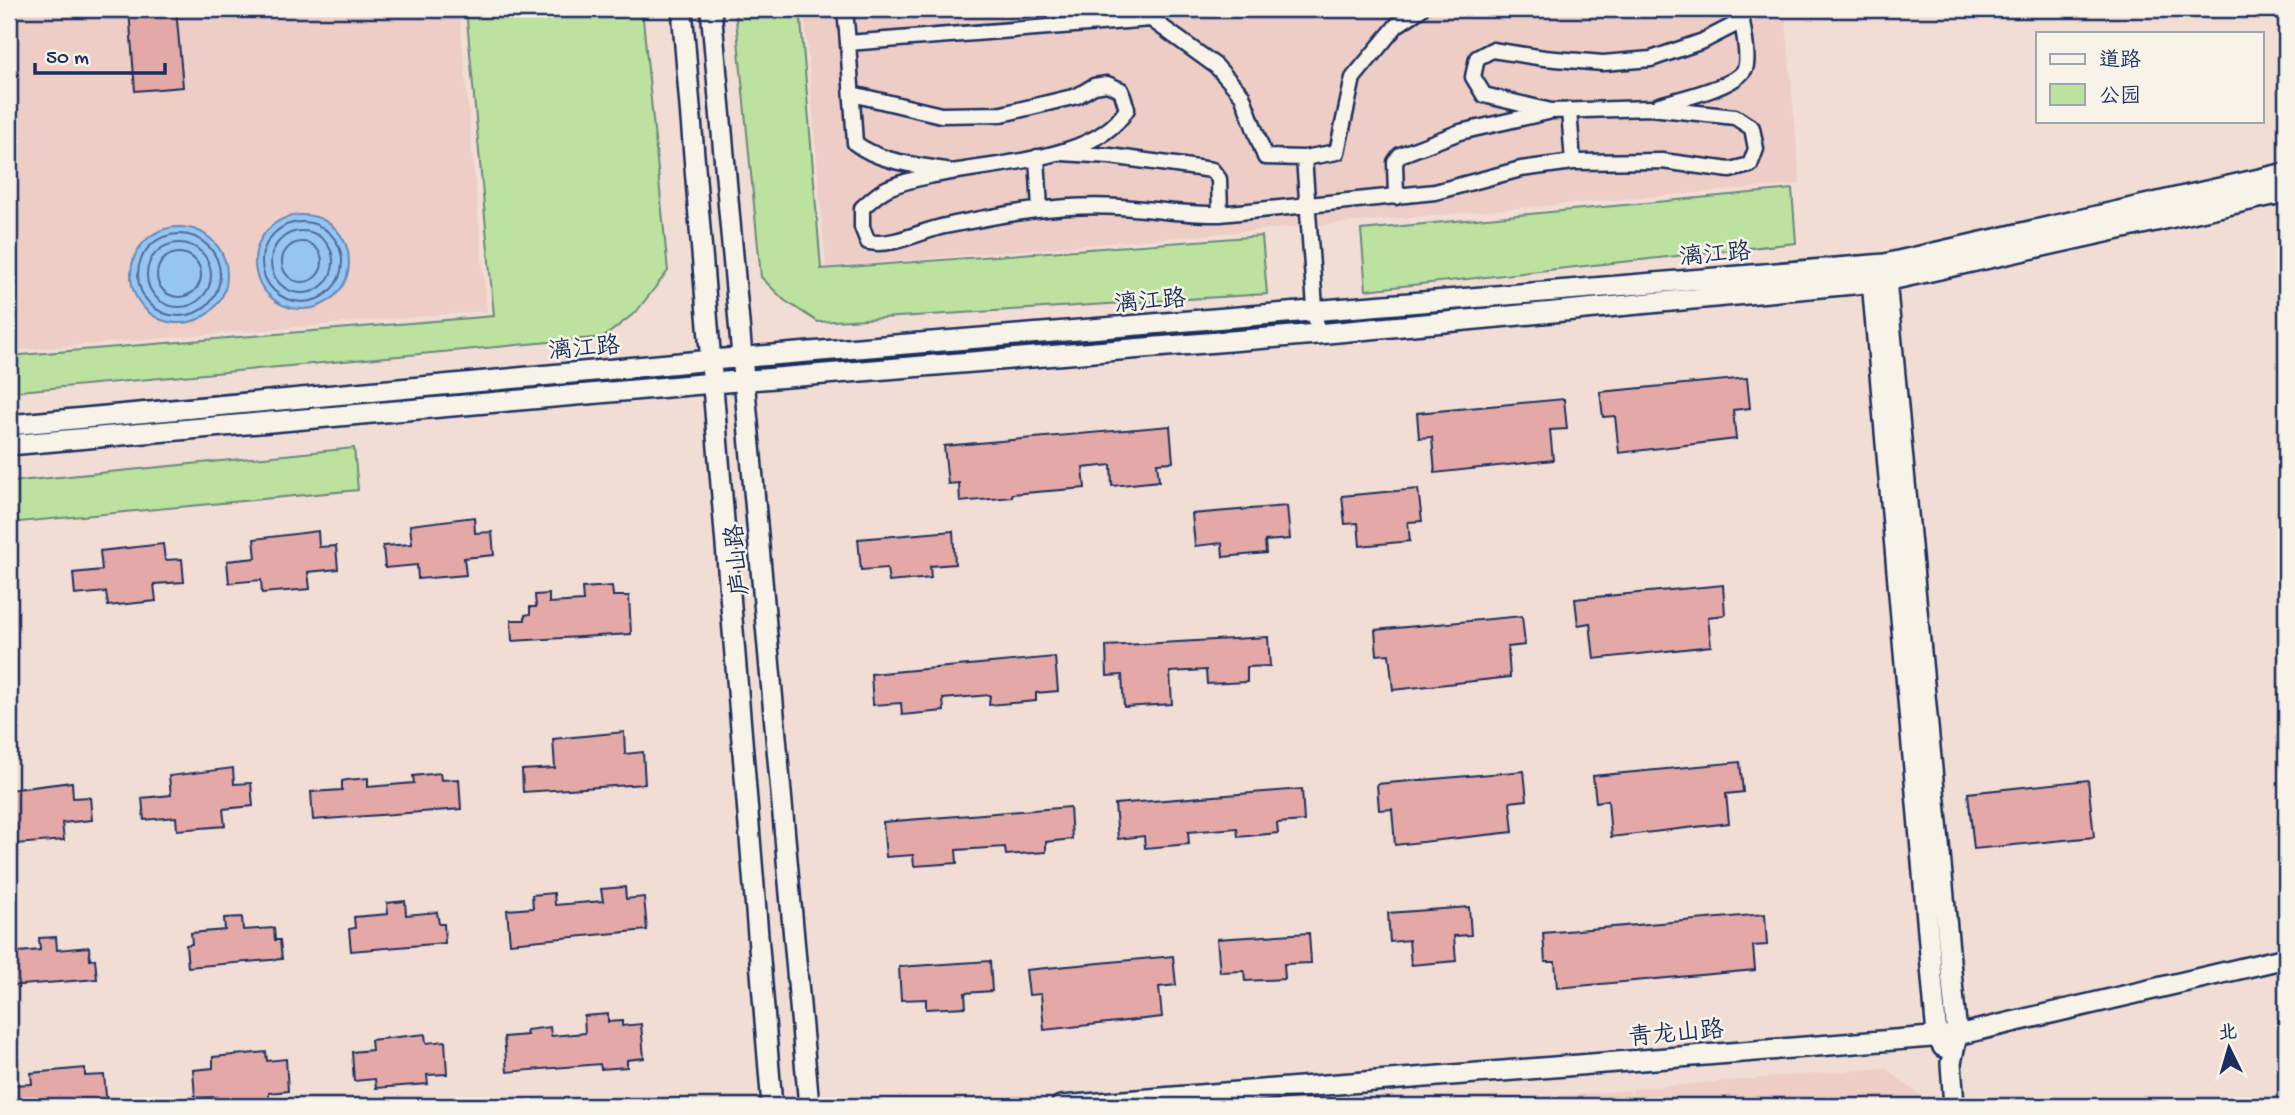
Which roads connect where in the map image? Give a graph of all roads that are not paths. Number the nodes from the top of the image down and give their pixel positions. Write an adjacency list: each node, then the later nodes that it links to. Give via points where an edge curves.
1 (682, 9): 34 (street, 庐山路)
2 (711, 9): 33 (street, 庐山路)
3 (845, 9): 6 (street)
4 (1422, 9): 19 (street, via 1397,25 1353,78 1337,152)
5 (1742, 15): 7 (street, via 1746,67 1742,75); 9 (street, via 1703,41 1651,59 1603,63 1492,50 1477,58 1474,77)
6 (848, 43): 8 (street); 19 (street, via 1151,19 1216,66 1242,95 1265,157)
7 (1707, 92): 10 (street); 13 (street)
8 (852, 94): 15 (street, via 940,115 1002,114 1107,84 1121,90 1127,109); 20 (street, via 855,143 867,152)
9 (1490, 97): 12 (street); 14 (street)
10 (1651, 108): 11 (street); 13 (street)
11 (1569, 110): 12 (street); 21 (street)
12 (1551, 111): 14 (street)
13 (1709, 114): 21 (street, via 1735,117 1752,128 1756,149 1750,165 1730,170 1662,162)
14 (1493, 124): 26 (street, via 1400,155 1395,162)
15 (1109, 131): 16 (street); 17 (street)
16 (1060, 153): 17 (street); 18 (street)
17 (1110, 156): 29 (street, via 1212,170 1219,179)
18 (1037, 157): 22 (street); 28 (street)
19 (1304, 158): 27 (street)
20 (902, 162): 22 (street); 24 (street)
21 (1573, 162): 26 (street)
22 (954, 171): 24 (street)
23 (2286, 173): 30 (street, 漓江路)
24 (904, 183): 28 (street, via 886,188 862,208 868,242 882,245 940,227)
25 (2286, 192): 30 (street, 漓江路)
26 (1396, 197): 27 (street)
27 (1307, 205): 29 (street); 31 (street)
28 (1040, 209): 29 (street, via 1118,206 1187,215)
29 (1220, 214)
30 (1879, 273): 31 (street, 漓江路); 32 (street, 漓江路); 40 (street)
31 (1315, 311): 32 (street); 33 (street, 漓江路)
32 (1317, 334): 35 (street, 漓江路)
33 (743, 358): 34 (street, 漓江路); 35 (street, 庐山路)
34 (712, 360): 36 (street, 庐山路); 37 (street, 漓江路)
35 (744, 382): 36 (street, 漓江路); 42 (street, 庐山路)
36 (713, 383): 38 (street, 漓江路); 41 (street, 庐山路)
37 (9, 425)
38 (9, 445)
39 (2286, 958): 40 (street, 青龙山路)
40 (1947, 1035): 43 (street, 青龙山路); 44 (street)
41 (772, 1106)
42 (809, 1106)
43 (1061, 1106)
44 (1954, 1106)

